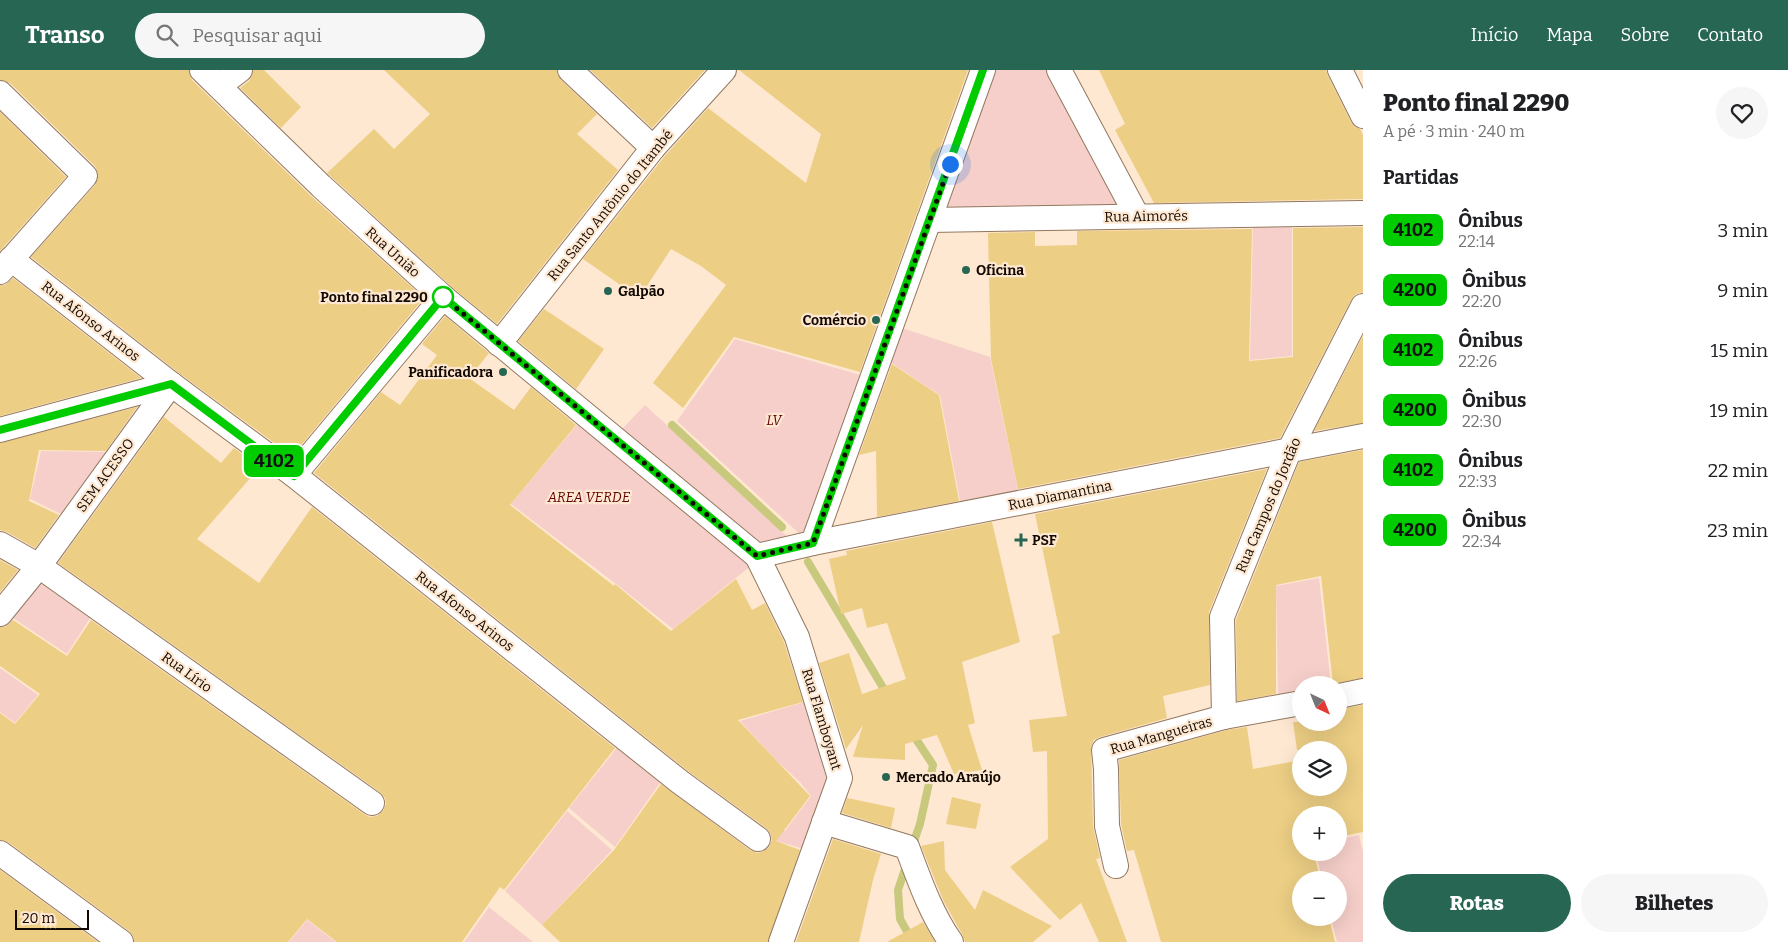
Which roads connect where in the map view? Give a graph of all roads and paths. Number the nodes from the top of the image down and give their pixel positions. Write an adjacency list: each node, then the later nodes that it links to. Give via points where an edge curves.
1 (240, 70): 7 (street)
2 (570, 70): 10 (street)
3 (724, 70): 10 (street, Rua Santo Antônio do Itambé)
4 (983, 70): 13 (street)
5 (1059, 70): 12 (street)
6 (1340, 70): 9 (street)
7 (210, 78): 15 (street, Rua União, via 321,186)
8 (0, 93): 14 (street, Rua Afonso Arinos, via 85,176)
9 (1363, 116)
10 (653, 148): 17 (street, Rua Santo Antônio do Itambé)
11 (1363, 213): 12 (street, Rua Aimorés)
12 (1138, 216): 13 (street, Rua Aimorés)
13 (929, 220): 23 (street)
14 (6, 266): 18 (street, Rua Afonso Arinos)
15 (443, 297): 17 (street, Rua União); 22 (street)
16 (1363, 306): 21 (street, Rua Campos do Jordão)
17 (499, 344): 25 (street, Rua União)
18 (171, 384): 19 (street); 22 (street, Rua Afonso Arinos); 26 (street, SEM ACESSO)
19 (0, 430)
20 (1363, 436): 21 (street, Rua Diamantina)
21 (1289, 450): 23 (street, Rua Diamantina); 31 (street, Rua Campos do Jordão, via 1222,617)
22 (294, 476): 34 (street, Rua Afonso Arinos, via 680,782)
23 (813, 543): 25 (street, Rua Diamantina)
24 (0, 544): 26 (street, Rua Lírio)
25 (757, 556): 33 (street, Rua Flamboyant, via 797,637 840,778)
26 (39, 566): 27 (street, SEM ACESSO); 32 (street, Rua Lírio)
27 (0, 614)
28 (1363, 691): 29 (street)
29 (1348, 694)
30 (1292, 705): 31 (street, Rua Mangueiras)
31 (1224, 717): 36 (street, Rua Mangueiras, via 1104,750 1107,826)
32 (372, 803)
33 (824, 822): 38 (street, Rua Flamboyant); 39 (street, via 907,847 944,931)
34 (758, 839)
35 (0, 853): 37 (street)
36 (1116, 866)
37 (120, 942)
38 (781, 942)
39 (952, 942)

